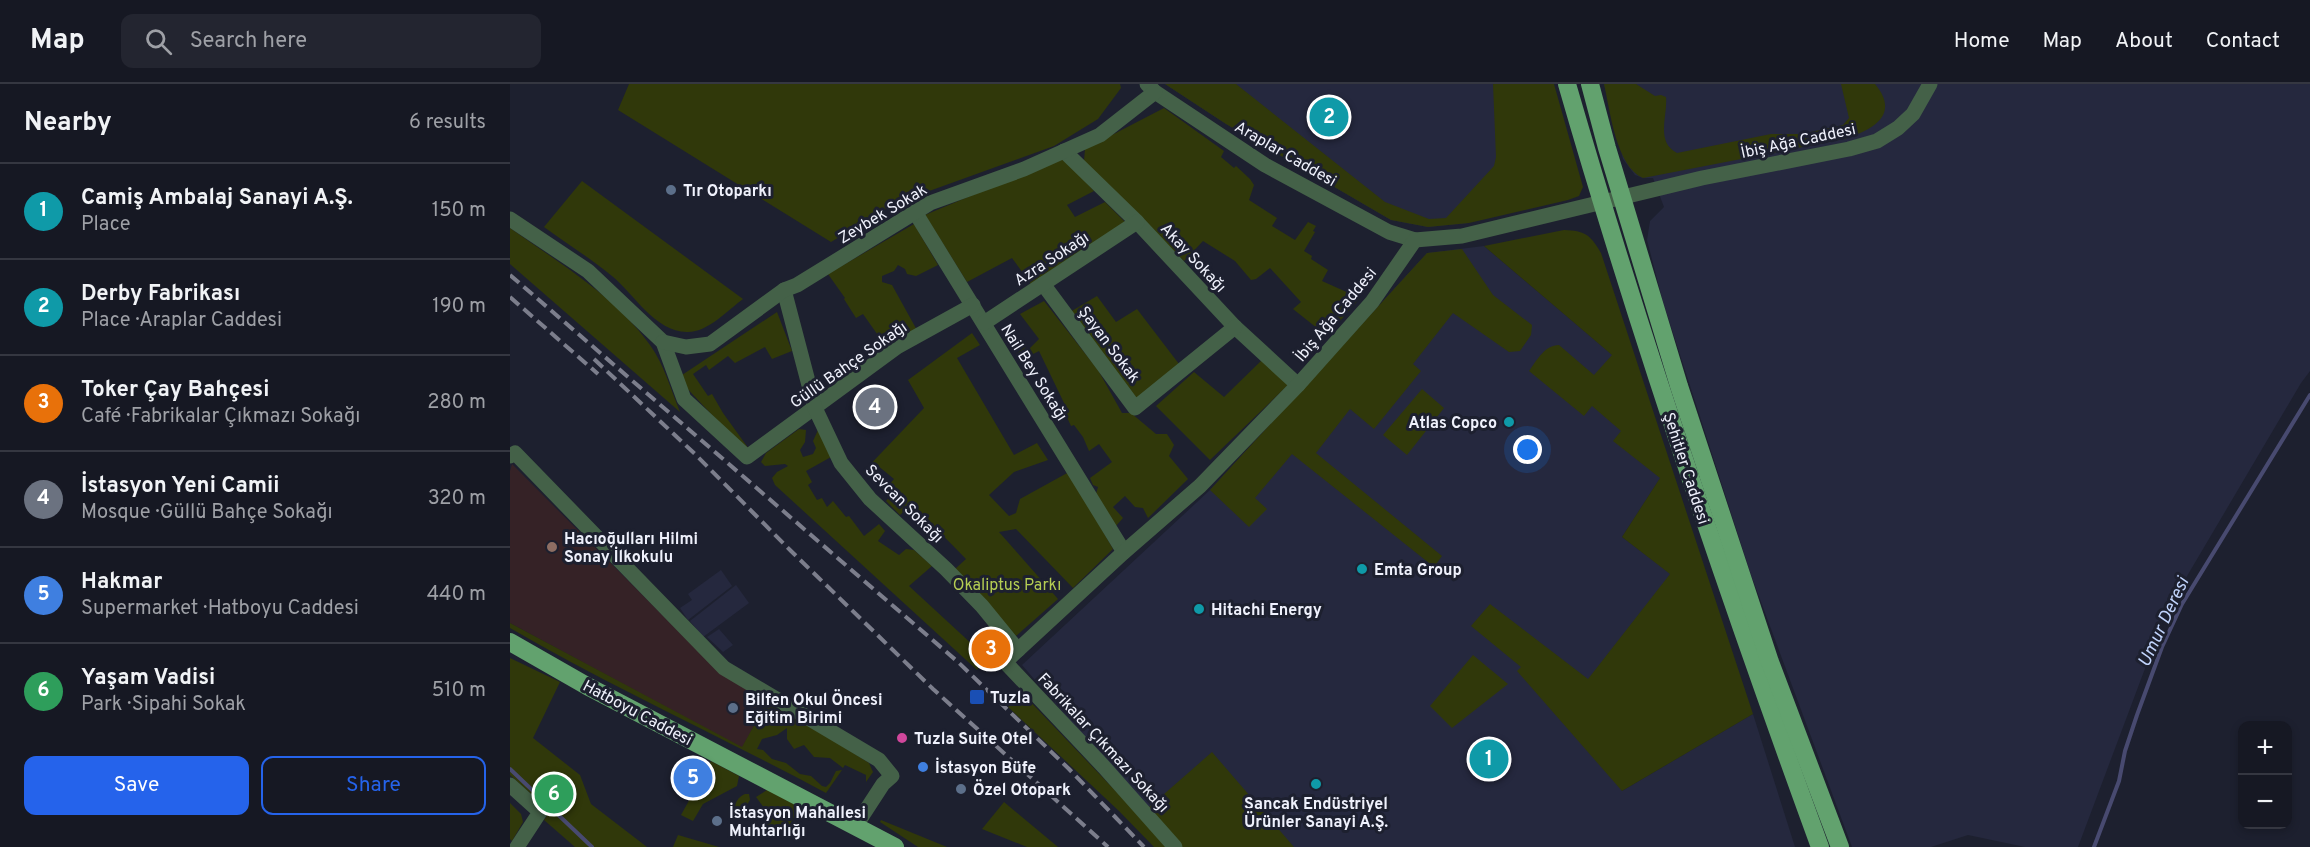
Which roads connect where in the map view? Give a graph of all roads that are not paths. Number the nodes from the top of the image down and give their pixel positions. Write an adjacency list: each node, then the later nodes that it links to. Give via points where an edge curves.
1 (1567, 84): 7 (main road, Şehitler Caddesi)
2 (1590, 84): 6 (main road, Şehitler Caddesi)
3 (1930, 84): 6 (street, İbiş Ağa Caddesi, via 1913,114 1877,141)
4 (1151, 88): 5 (street, Zeybek Sokak, via 1100,135); 11 (street, Araplar Caddesi, via 1265,165 1389,232)
5 (1064, 151): 8 (street, Zeybek Sokak, via 930,202); 10 (street, Akay Sokağı)
6 (1623, 198): 7 (street, İbiş Ağa Caddesi); 31 (main road, Şehitler Caddesi, via 1678,386 1770,662)
7 (1603, 203): 11 (street, İbiş Ağa Caddesi, via 1462,236); 30 (main road, Şehitler Caddesi, via 1730,596)
8 (915, 212): 13 (street, Zeybek Sokak); 14 (street, Nail Bey Sokağı)
9 (510, 219): 17 (street, via 588,271)
10 (1137, 222): 12 (street, Azra Sokağı); 16 (street, Akay Sokağı)
11 (1415, 240): 18 (street, İbiş Ağa Caddesi, via 1372,302)
12 (1043, 285): 15 (street, Azra Sokağı); 16 (street, Şayan Sokak, via 1135,408)
13 (784, 290): 17 (street, Zeybek Sokak, via 710,344 686,347); 19 (street, Sevcan Sokağı)
14 (973, 306): 15 (street, Nail Bey Sokağı); 19 (street, Güllü Bahçe Sokağı, via 897,347)
15 (984, 323): 21 (street, Nail Bey Sokağı)
16 (1235, 327): 18 (street, Akay Sokağı)
17 (663, 342): 19 (street, Güllü Bahçe Sokağı, via 684,399 747,457)
18 (1298, 385): 21 (street, İbiş Ağa Caddesi, via 1200,486)
19 (815, 408): 23 (street, Sevcan Sokağı, via 841,463 870,499 946,569)
20 (510, 456): 26 (street, via 515,453 724,668 879,760 892,776)
21 (1124, 552): 23 (street, İbiş Ağa Caddesi)
22 (510, 642): 26 (main road, Hatboyu Caddesi)
23 (1018, 650): 24 (street, İbiş Ağa Caddesi)
24 (1005, 662): 29 (street, Fabrikalar Çıkmazı Sokağı)
25 (510, 785): 27 (street, via 540,812)
26 (855, 827): 28 (main road, Hatboyu Caddesi)
27 (517, 847)
28 (895, 847)
29 (1175, 847)
30 (1820, 847)
31 (1840, 847)

